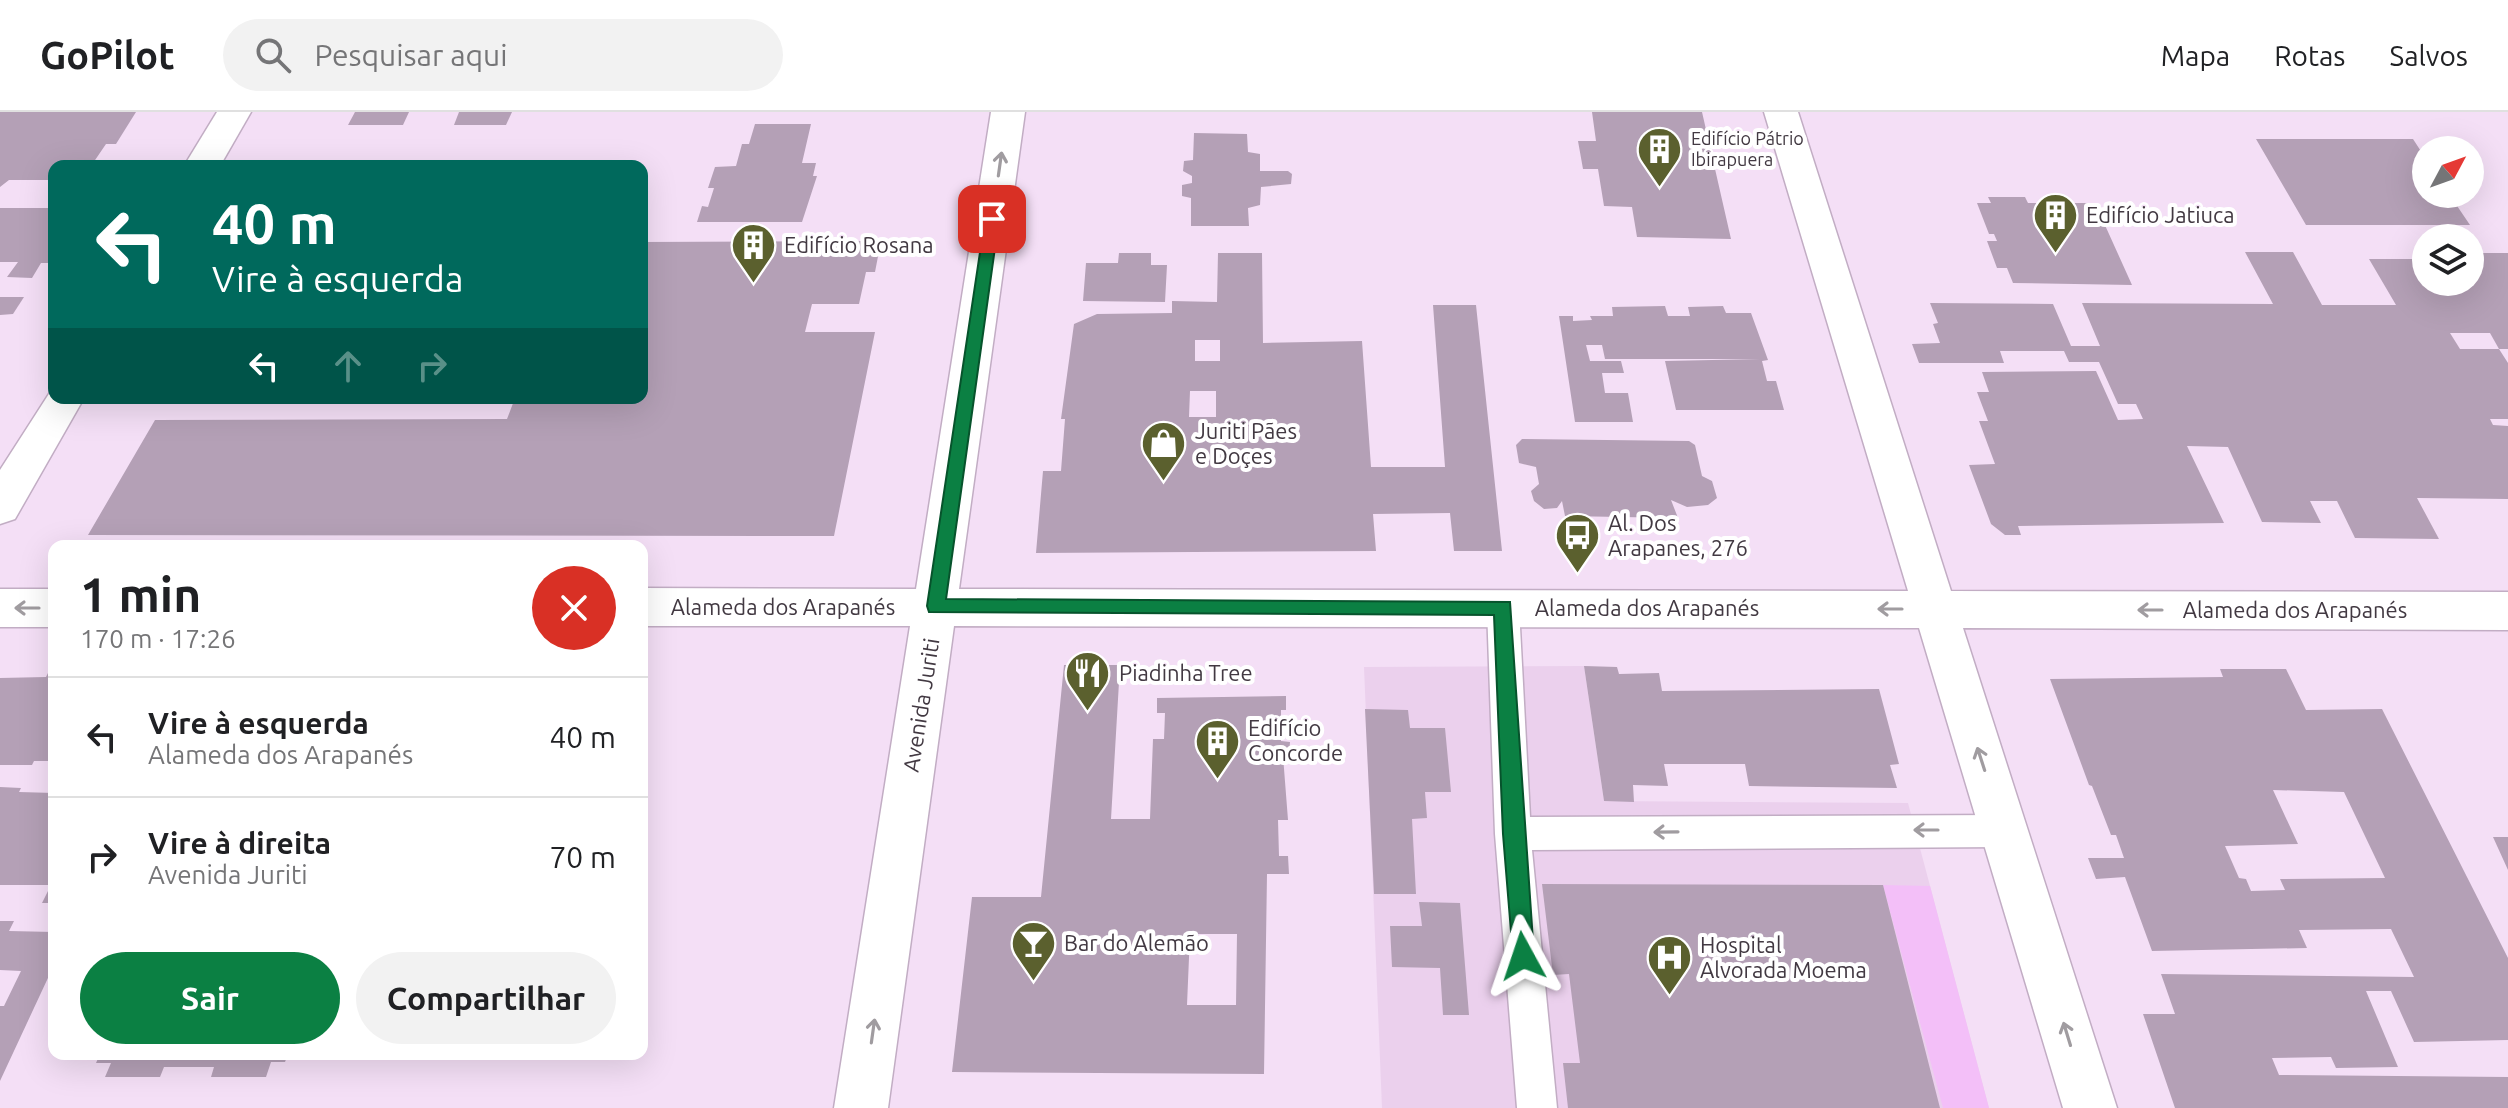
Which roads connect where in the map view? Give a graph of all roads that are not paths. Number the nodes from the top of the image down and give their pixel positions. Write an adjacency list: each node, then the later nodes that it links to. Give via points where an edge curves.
1 (234, 112): 4 (street)
2 (1008, 112): 7 (street, Avenida Juriti, one-way to 2)
3 (1781, 112): 12 (street)
4 (206, 160)
5 (60, 404): 6 (street)
6 (0, 507)
7 (936, 606): 8 (street, Alameda dos Arapanés); 11 (street, Alameda dos Arapanés); 16 (street, Avenida Juriti, one-way to 7)
8 (648, 607)
9 (0, 608): 10 (street, one-way to 9)
10 (48, 608)
11 (1503, 608): 12 (street, Alameda dos Arapanés, one-way to 11); 15 (lane)
12 (1934, 608): 13 (street, Alameda dos Arapanés, one-way to 12); 14 (street, one-way to 12)
13 (2508, 611)
14 (2004, 831): 15 (lane, one-way to 15); 18 (street, one-way to 14)
15 (1513, 834): 17 (lane)
16 (861, 1108)
17 (1537, 1108)
18 (2090, 1108)

